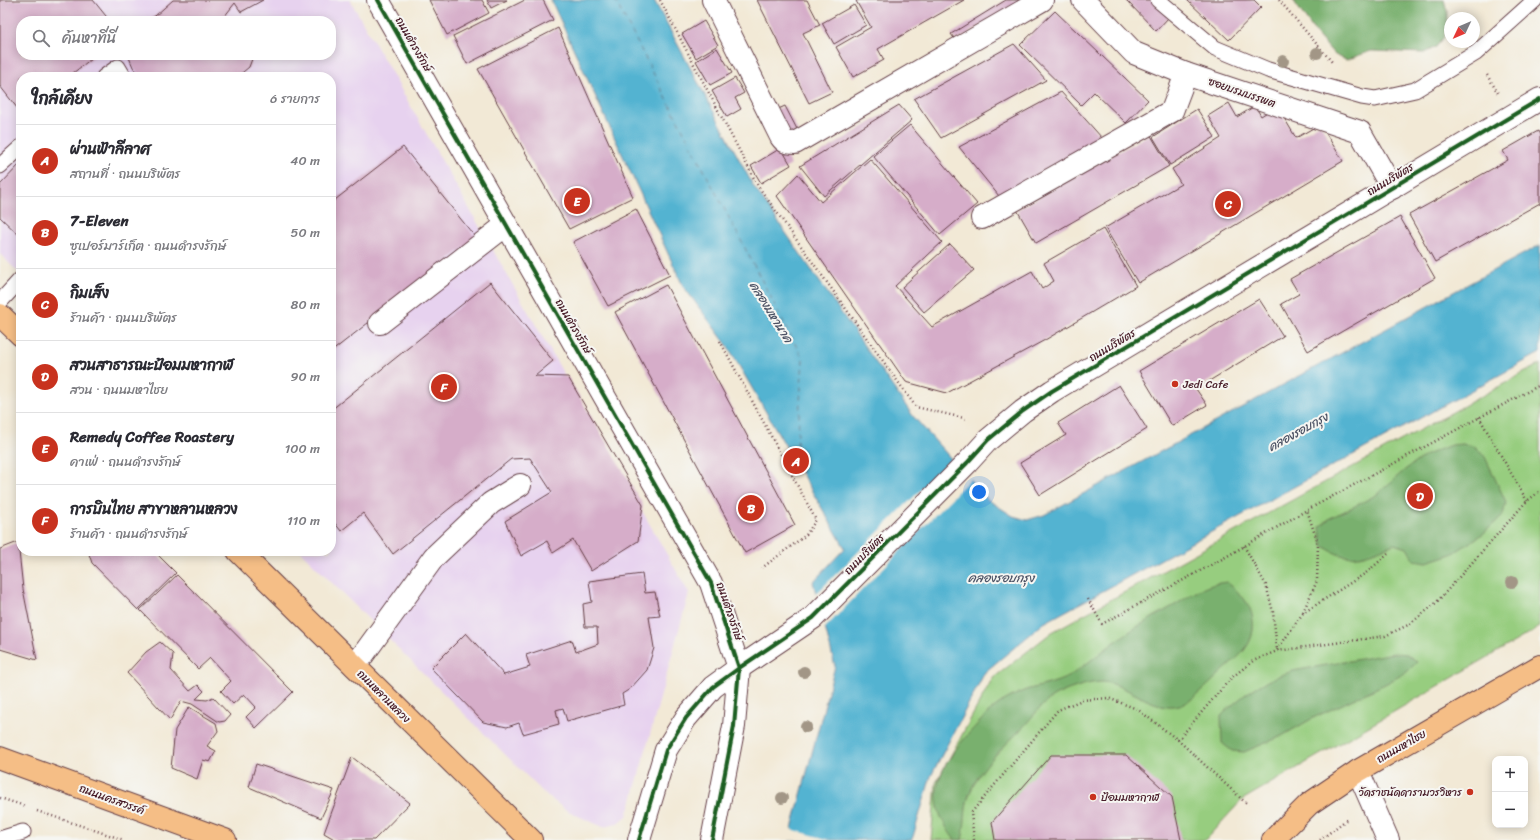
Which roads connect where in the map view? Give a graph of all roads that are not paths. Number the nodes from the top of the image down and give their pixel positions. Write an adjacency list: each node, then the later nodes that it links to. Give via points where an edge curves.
1 (378, 0): 15 (street, ถนนดำรงรักษ์)
2 (713, 0): 3 (street, via 781,137 788,143 795,143)
3 (1042, 0)
4 (1083, 0): 9 (street, ซอยบรมบรรพต, via 1134,53)
5 (1158, 0): 6 (lane, via 1215,48 1268,70 1375,99 1415,90 1476,53)
6 (1535, 0)
7 (111, 72): 8 (lane, via 118,67)
8 (121, 72)
9 (1186, 74): 13 (street, ซอยบรมบรรพต, via 1360,132); 14 (street, via 1172,111)
10 (1540, 99): 13 (street, ถนนบริพัตร)
11 (16, 152): 12 (lane)
12 (0, 166)
13 (1392, 188): 25 (street, ถนนบริพัตร, via 1052,391 1023,411 988,440 813,618)
14 (982, 218)
15 (506, 225): 19 (street); 25 (street, ถนนดำรงรักษ์, via 711,583)
16 (16, 285): 17 (lane)
17 (0, 302)
18 (0, 315): 20 (main road)
19 (380, 323)
20 (16, 331)
21 (520, 485): 23 (street, via 491,503 434,557)
22 (243, 556): 23 (main road, ถนนหลานหลวง)
23 (355, 666): 31 (main road, ถนนหลานหลวง)
24 (1540, 666): 27 (main road, ถนนมหาไชย)
25 (739, 668): 32 (street, via 713,687 686,718 666,750); 33 (street, ถนนดำรงรักษ์, via 734,726)
26 (0, 758): 30 (main road, ถนนนครสวรรค์)
27 (1358, 771): 34 (main road, ถนนมหาไชย, via 1309,804); 35 (street)
28 (23, 832): 29 (lane)
29 (0, 839)
30 (225, 840)
31 (531, 840)
32 (639, 840)
33 (712, 840)
34 (1273, 840)
35 (1388, 840)

